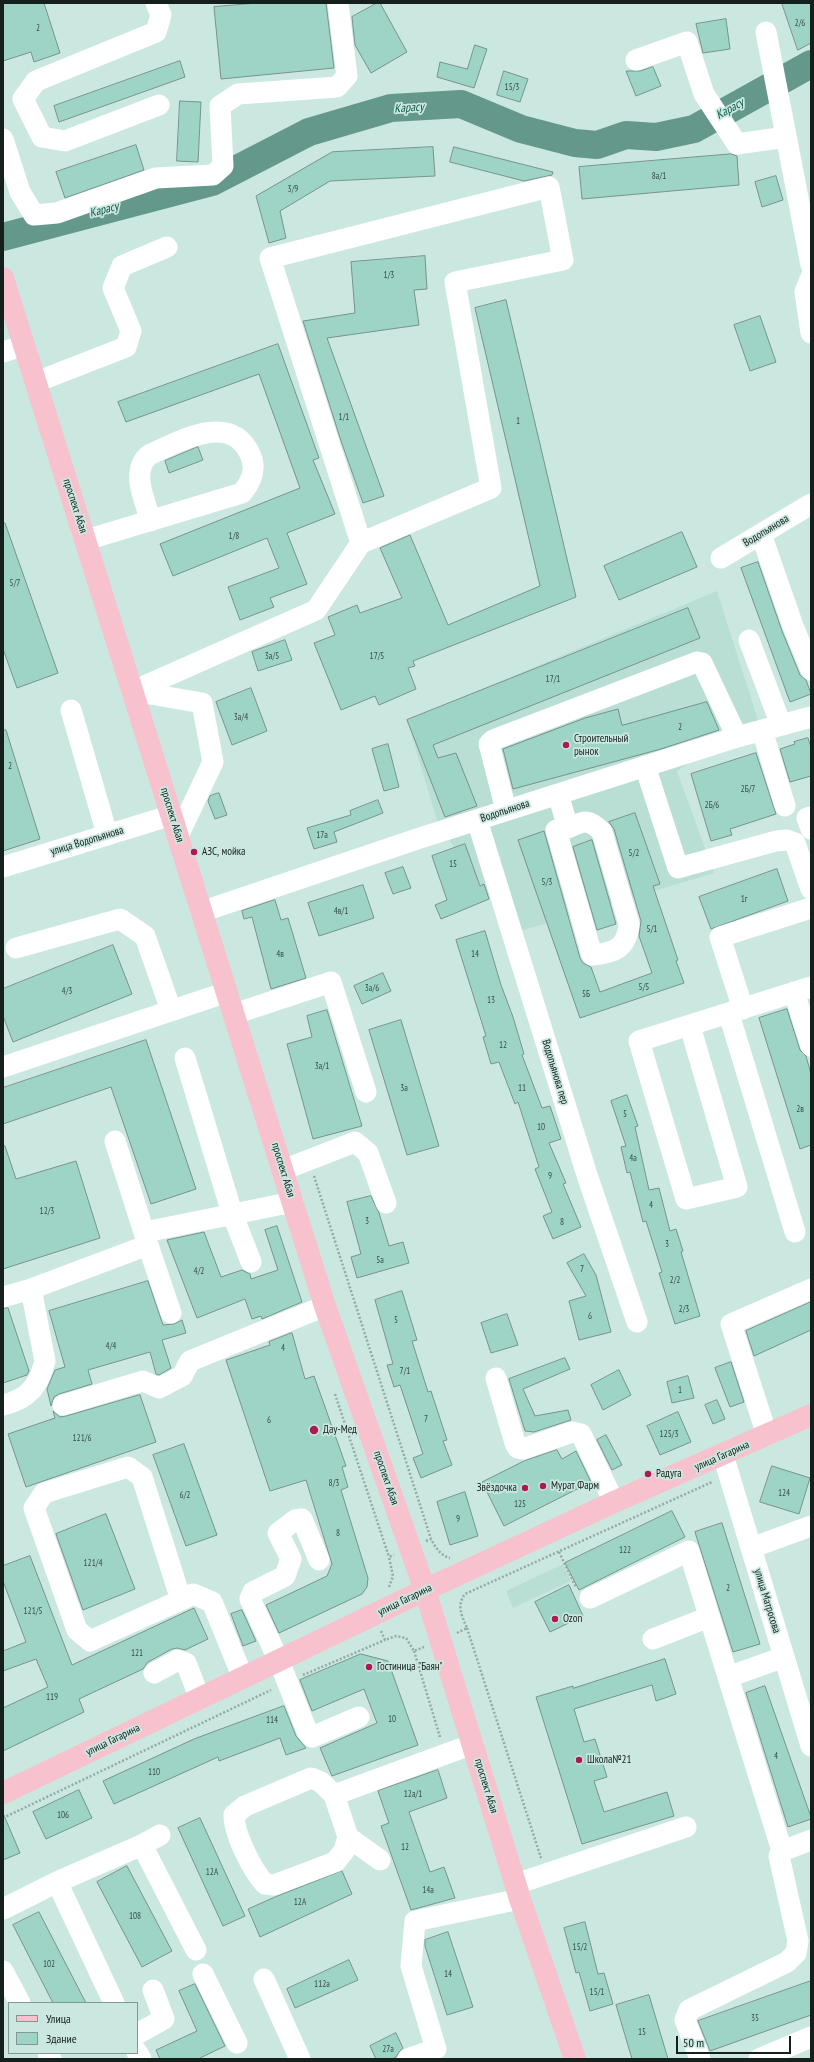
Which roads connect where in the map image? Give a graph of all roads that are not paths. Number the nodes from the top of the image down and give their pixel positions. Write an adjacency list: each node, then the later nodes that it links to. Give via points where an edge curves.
1 (156, 3): 5 (street, via 161,15 156,32 36,81 23,99 42,136 65,141)
2 (338, 3): 7 (street, via 347,76 337,87 238,94 220,106 223,166 213,175 156,178 57,213 34,215 20,192)
3 (766, 32): 6 (street)
4 (636, 60): 6 (street, via 687,42 704,94 736,144)
5 (159, 105)
6 (786, 137): 8 (street)
7 (3, 139)
8 (809, 243): 10 (street)
9 (167, 247): 16 (street, via 122,266 112,288 131,331 126,347)
10 (811, 265)
11 (811, 277): 13 (street, via 805,292)
12 (3, 278): 14 (main road, проспект Абая)
13 (811, 333)
14 (24, 345): 15 (street); 16 (main road, проспект Абая)
15 (3, 352)
16 (36, 382): 20 (main road, проспект Абая)
17 (811, 504): 19 (street, Водопьянова)
18 (151, 521): 18 (street, via 242,493 248,485 254,465 247,448 224,432 201,433 149,455 143,460 140,480); 20 (street)
19 (761, 534): 22 (street, Водопьянова); 24 (street, via 792,626)
20 (86, 540): 25 (main road, проспект Абая)
21 (361, 542): 21 (street, via 491,488 455,282 563,260 549,187 270,258); 25 (street, via 316,610)
22 (721, 558)
23 (749, 640): 28 (street)
24 (811, 670)
25 (133, 691): 34 (main road, проспект Абая); 40 (street, via 202,704 213,762)
26 (71, 710): 39 (street)
27 (811, 717): 28 (street, Водопьянова)
28 (771, 728): 29 (street, Водопьянова); 32 (street)
29 (737, 737): 30 (street, Водопьянова); 33 (street, via 702,664 697,662 493,740 489,744)
30 (645, 766): 31 (street, Водопьянова); 42 (street, via 678,868 787,840 795,843)
31 (558, 794): 33 (street, Водопьянова); 37 (street)
32 (785, 806)
33 (506, 810): 36 (street, Водопьянова)
34 (172, 814): 39 (street, улица Водопьянова); 40 (main road, проспект Абая)
35 (811, 817): 38 (street, via 808,818)
36 (477, 820): 44 (street, Водопьянова); 69 (street, Водопьянова пер, via 587,1175)
37 (568, 828): 37 (street, via 556,830 592,955 606,954 622,946 628,938 629,924 602,832 594,823 583,821)
38 (811, 829)
39 (107, 834): 41 (street, улица Водопьянова)
40 (178, 836): 44 (main road, проспект Абая)
41 (3, 866)
42 (811, 889)
43 (811, 908): 49 (street, via 720,937)
44 (201, 912): 47 (main road, проспект Абая)
45 (16, 948): 48 (street, via 120,919 145,936)
46 (803, 989): 49 (street); 52 (street)
47 (226, 992): 48 (street); 50 (main road, проспект Абая)
48 (171, 1010): 54 (street)
49 (736, 1012): 51 (street); 61 (street)
50 (234, 1014): 55 (street, via 331,982); 57 (main road, проспект Абая)
51 (690, 1026): 51 (street, via 639,1041 686,1199 737,1187)
52 (811, 1046)
53 (185, 1058): 60 (street)
54 (3, 1067)
55 (366, 1092)
56 (115, 1141): 62 (street)
57 (283, 1170): 58 (main road, проспект Абая); 59 (street, via 355,1142 368,1153)
58 (293, 1202): 60 (street); 67 (main road, проспект Абая)
59 (386, 1203)
60 (232, 1213): 62 (street); 63 (street)
61 (795, 1232)
62 (147, 1238): 64 (street); 68 (street)
63 (251, 1262)
64 (31, 1289): 66 (street); 71 (street, via 45,1361 38,1383 28,1394)
65 (811, 1289): 74 (street, via 731,1324)
66 (3, 1297)
67 (325, 1306): 72 (street, via 190,1361 182,1376 159,1388 143,1381); 80 (main road, проспект Абая)
68 (170, 1313)
69 (638, 1322)
70 (496, 1378): 76 (street, via 518,1448 523,1449 578,1432)
71 (3, 1405)
72 (63, 1405)
73 (811, 1415): 74 (main road, улица Гагарина)
74 (767, 1435): 75 (main road, улица Гагарина)
75 (723, 1455): 76 (main road, улица Гагарина); 78 (street, улица Матросова)
76 (614, 1502): 80 (main road, улица Гагарина)
77 (811, 1526): 78 (street)
78 (751, 1548): 85 (street, улица Матросова)
79 (319, 1560): 86 (street, via 302,1519 295,1520 278,1533 291,1559 285,1576 253,1592 250,1599)
80 (425, 1590): 86 (main road, улица Гагарина); 92 (main road, проспект Абая)
81 (590, 1598): 83 (street, via 689,1551)
82 (181, 1600): 82 (street, via 90,1642 77,1630 34,1508 44,1494 128,1467 142,1477); 89 (street, via 193,1594 212,1602)
83 (709, 1617): 84 (street); 88 (street)
84 (653, 1639)
85 (784, 1657): 88 (street); 93 (street, улица Матросова)
86 (279, 1661): 89 (main road, улица Гагарина); 91 (street, via 307,1731 312,1737)
87 (154, 1673): 90 (street, via 178,1660 186,1663)
88 (728, 1677): 99 (street)
89 (243, 1678): 90 (main road, улица Гагарина)
90 (200, 1699): 94 (main road, улица Гагарина)
91 (359, 1717)
92 (473, 1744): 95 (street); 102 (main road, проспект Абая)
93 (811, 1746)
94 (3, 1793)
95 (334, 1795): 97 (street); 97 (street, via 321,1782 311,1778 245,1806 234,1815 234,1825 257,1875 265,1884 274,1885 335,1862 344,1851)
96 (686, 1827): 102 (street, via 546,1874)
97 (348, 1837): 100 (street)
98 (811, 1840): 99 (street)
99 (782, 1851): 117 (street, via 779,1862 798,1941 796,1953 788,1962 689,2010 685,2020)
100 (380, 1860)
101 (57, 1882): 103 (street); 104 (street, via 151,1840); 110 (street)
102 (518, 1892): 115 (street, via 415,1921 411,1966 436,2049); 116 (main road, проспект Абая)
103 (3, 1909)
104 (196, 1950)
105 (3, 1971): 109 (street)
106 (203, 1974): 113 (street)
107 (264, 1980): 114 (street)
108 (153, 1990): 111 (street, via 164,2019)
109 (19, 2002)
110 (114, 2002)
111 (138, 2033)
112 (811, 2037): 118 (street)
113 (237, 2043)
114 (300, 2059)
115 (408, 2059)
116 (574, 2059)
117 (700, 2059)
118 (759, 2059)

